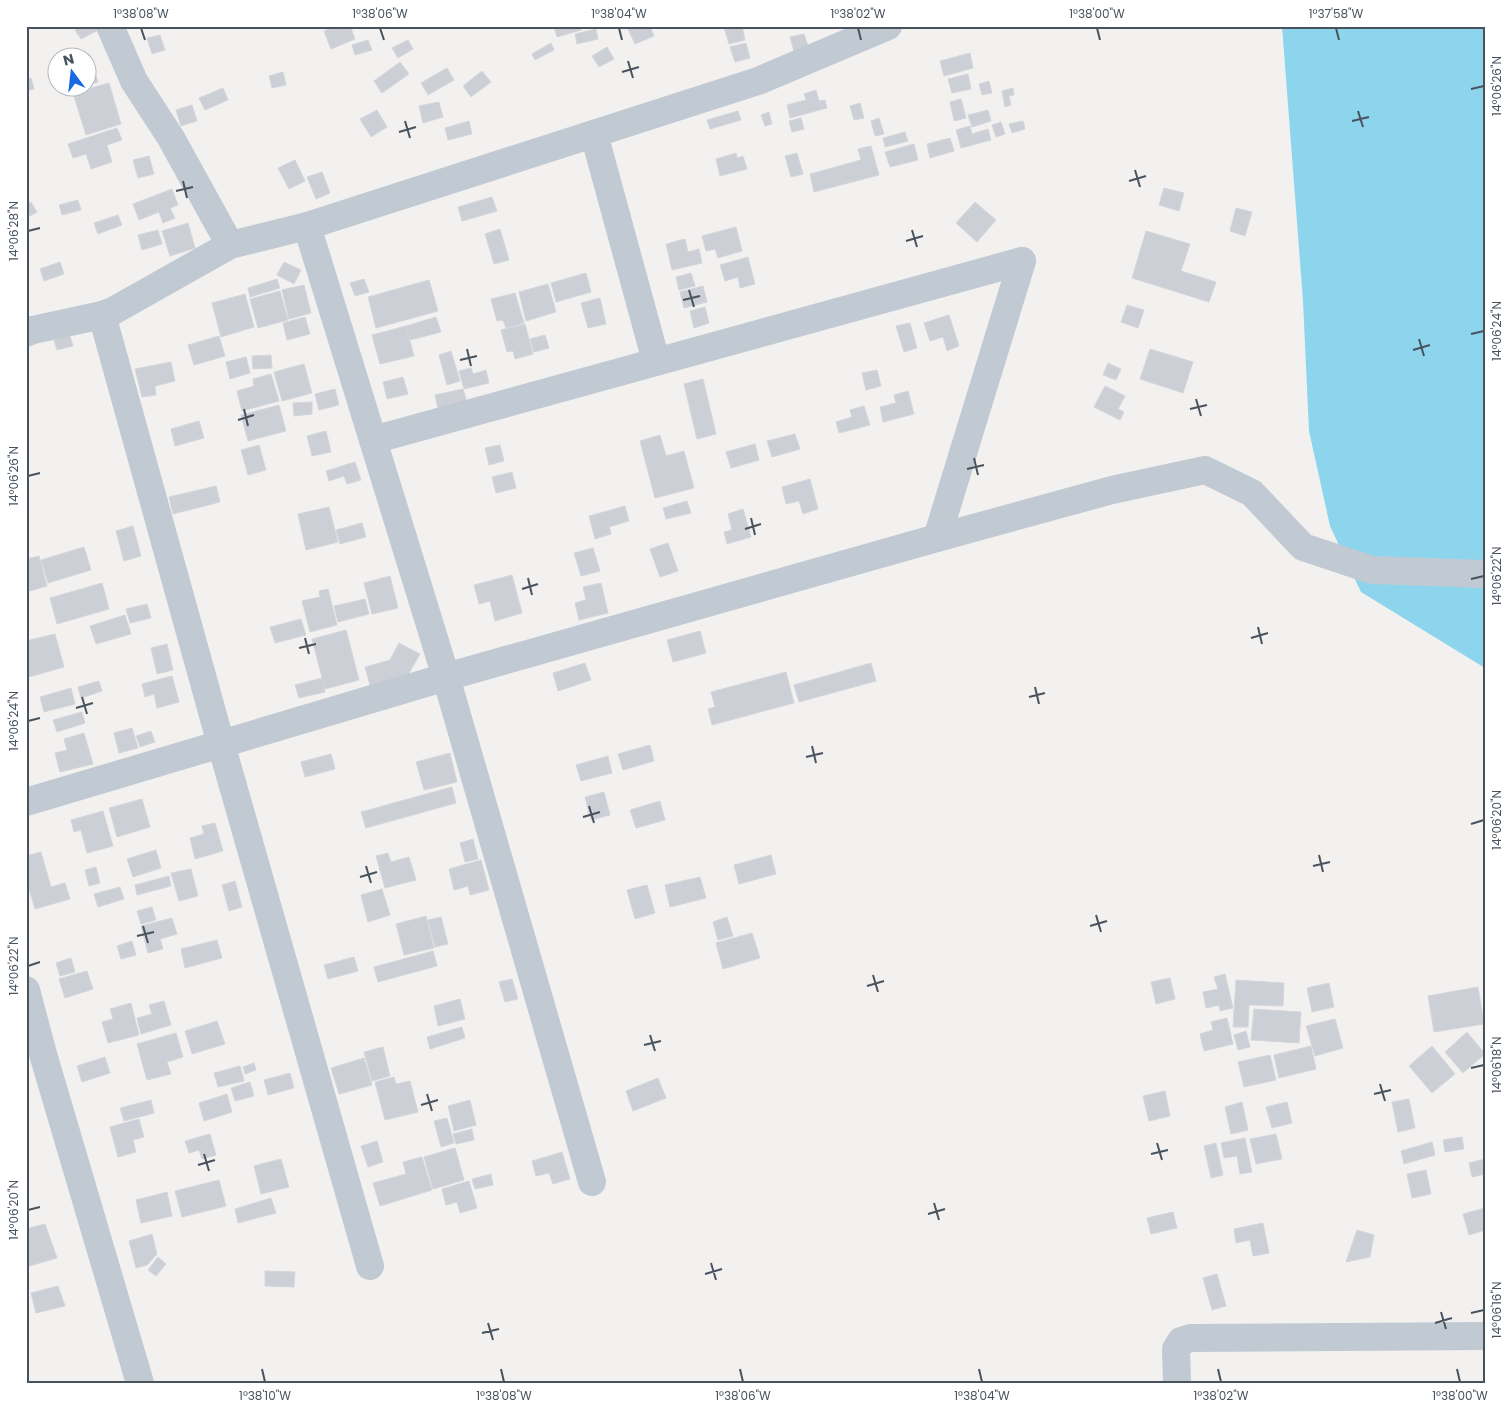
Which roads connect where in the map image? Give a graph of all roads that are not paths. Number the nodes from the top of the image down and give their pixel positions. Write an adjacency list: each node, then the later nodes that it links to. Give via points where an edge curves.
1 (110, 26): 5 (street, via 134,82 171,138)
2 (888, 26): 3 (street, via 758,81)
3 (594, 134): 4 (street); 8 (street)
4 (307, 226): 5 (street); 9 (street)
5 (230, 245): 6 (street)
6 (102, 315): 7 (street); 13 (street)
7 (26, 333)
8 (656, 362): 9 (street); 10 (street, via 1022,261)
9 (373, 440): 12 (street)
10 (936, 538): 11 (street, via 1112,490 1205,470 1252,493 1303,547 1372,570); 12 (street)
11 (1485, 574)
12 (446, 677): 13 (street); 17 (street)
13 (221, 744): 14 (street); 18 (street)
14 (26, 802)
15 (26, 990): 16 (street)
16 (35, 1056): 20 (street)
17 (592, 1182)
18 (370, 1266)
19 (1485, 1336): 21 (street, via 1191,1338 1180,1342 1176,1349)
20 (140, 1383)
21 (1177, 1383)

